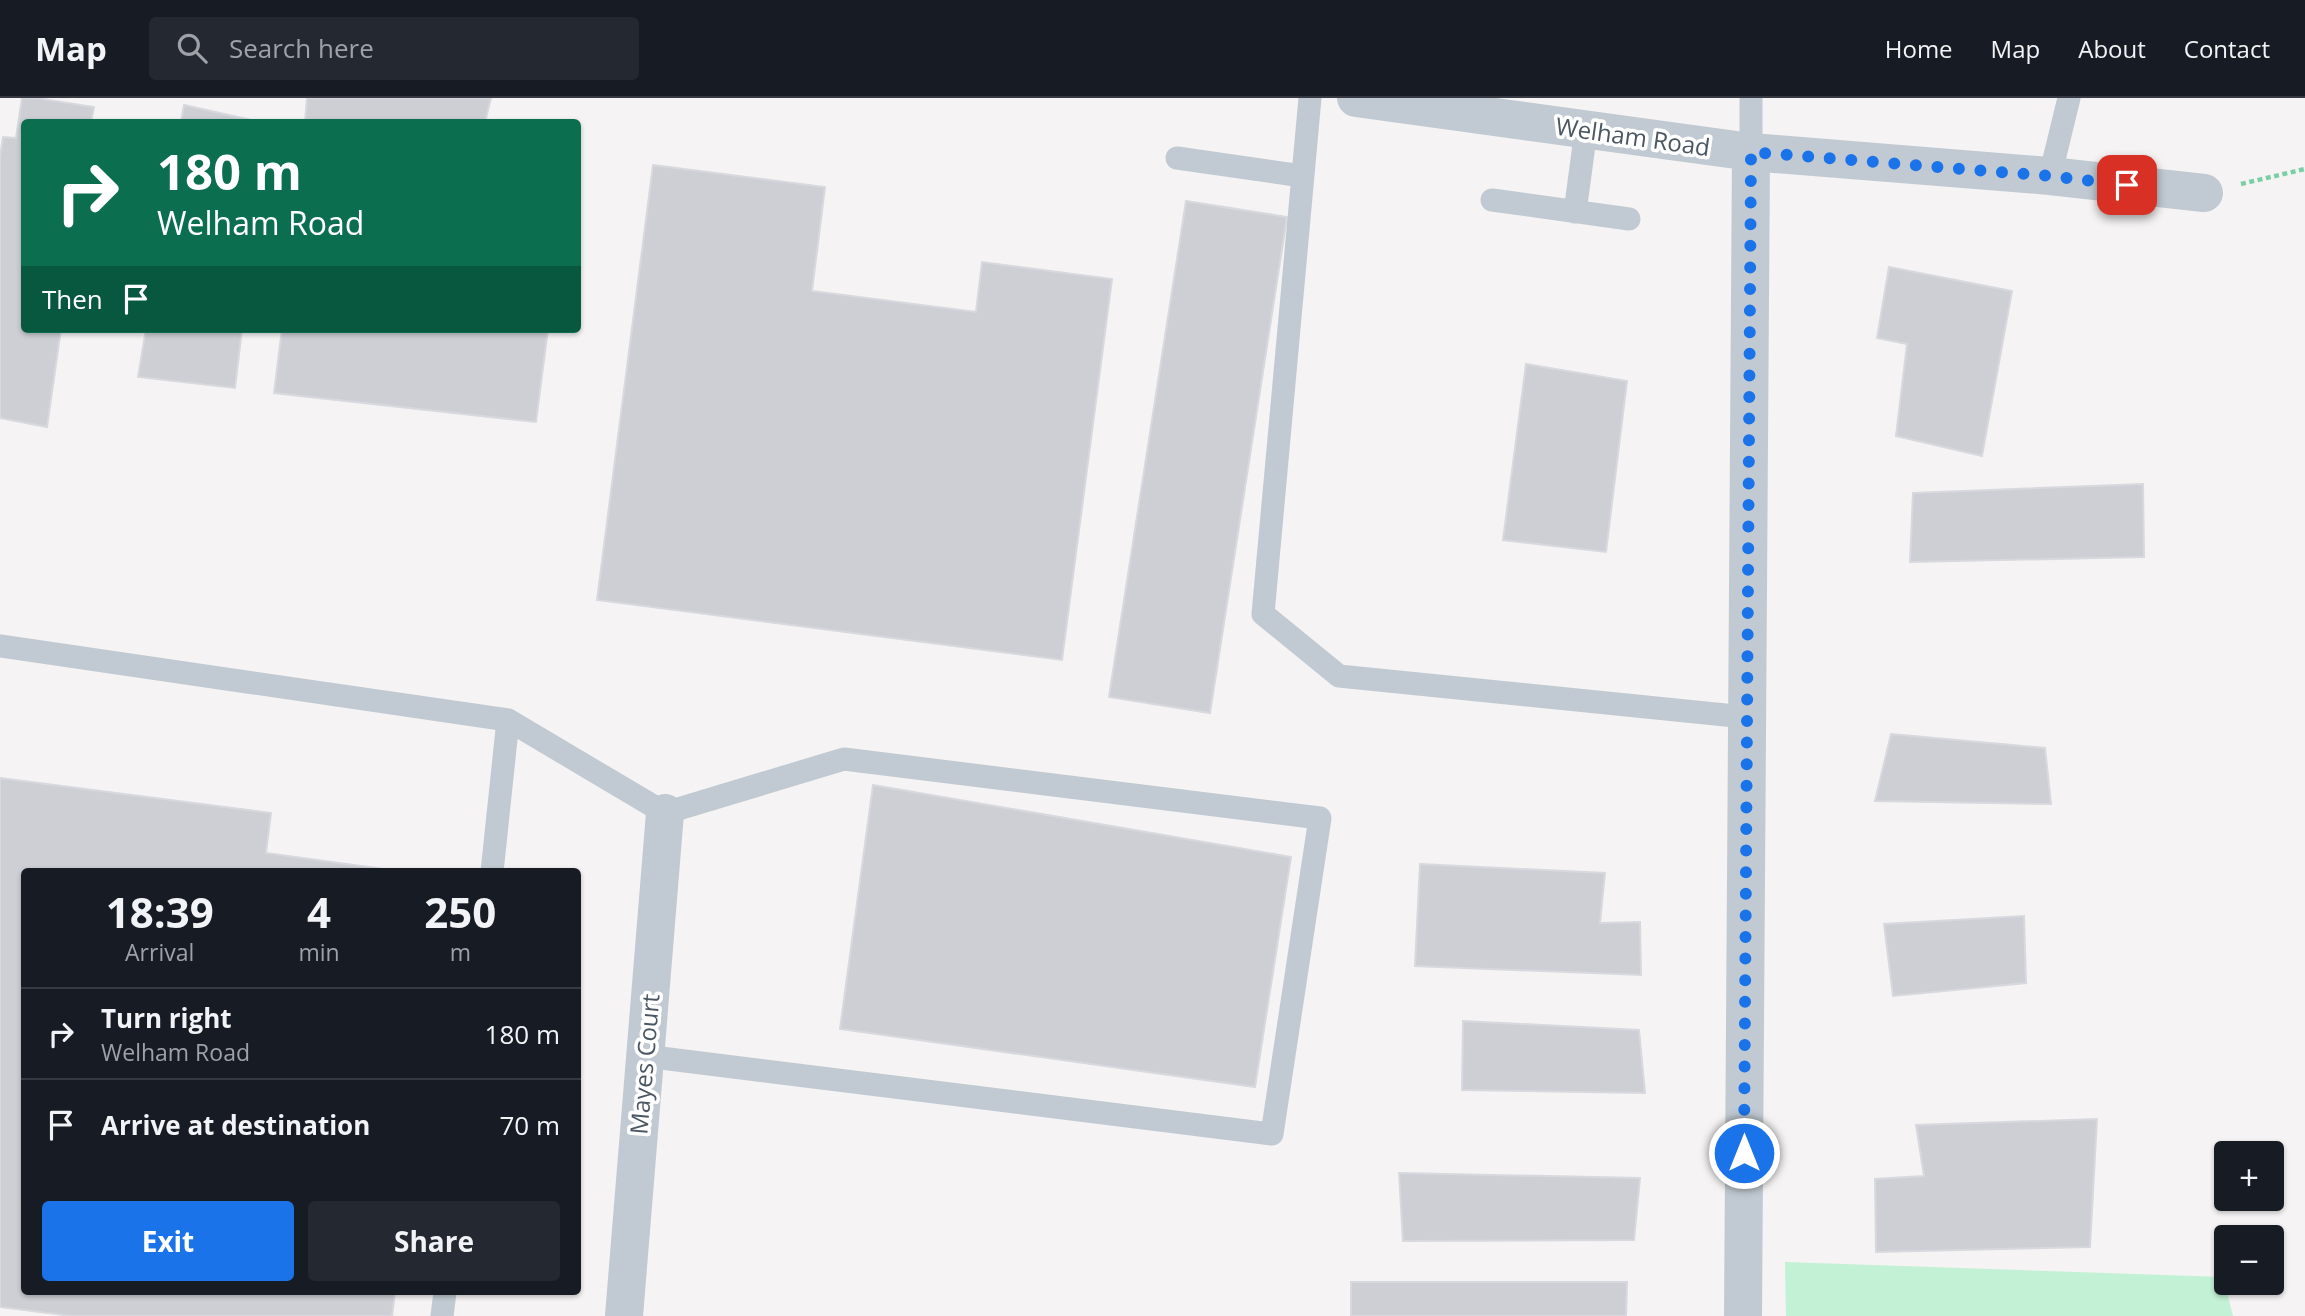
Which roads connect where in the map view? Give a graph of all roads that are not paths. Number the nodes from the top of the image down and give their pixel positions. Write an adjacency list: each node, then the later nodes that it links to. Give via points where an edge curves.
1 (1310, 98): 8 (lane)
2 (1356, 98): 5 (street, Welham Road)
3 (1751, 98): 6 (lane)
4 (2069, 98): 9 (lane)
5 (1586, 130): 6 (street, Welham Road); 12 (lane)
6 (1751, 152): 9 (street, Welham Road); 15 (street)
7 (1177, 158): 8 (lane)
8 (1302, 176): 15 (lane, via 1262,614 1339,676)
9 (2050, 176): 10 (street, Welham Road)
10 (2204, 193)
11 (1492, 201): 12 (lane)
12 (1575, 212): 13 (lane)
13 (1629, 219)
14 (0, 646): 16 (lane)
15 (1745, 718): 23 (street)
16 (508, 720): 17 (lane); 18 (lane)
17 (665, 813): 19 (street, Mayes Court); 19 (lane, via 844,759 1320,818 1272,1134)
18 (492, 868)
19 (645, 1056): 22 (street, Mayes Court)
20 (445, 1295): 21 (lane)
21 (442, 1316)
22 (624, 1316)
23 (1743, 1316)

